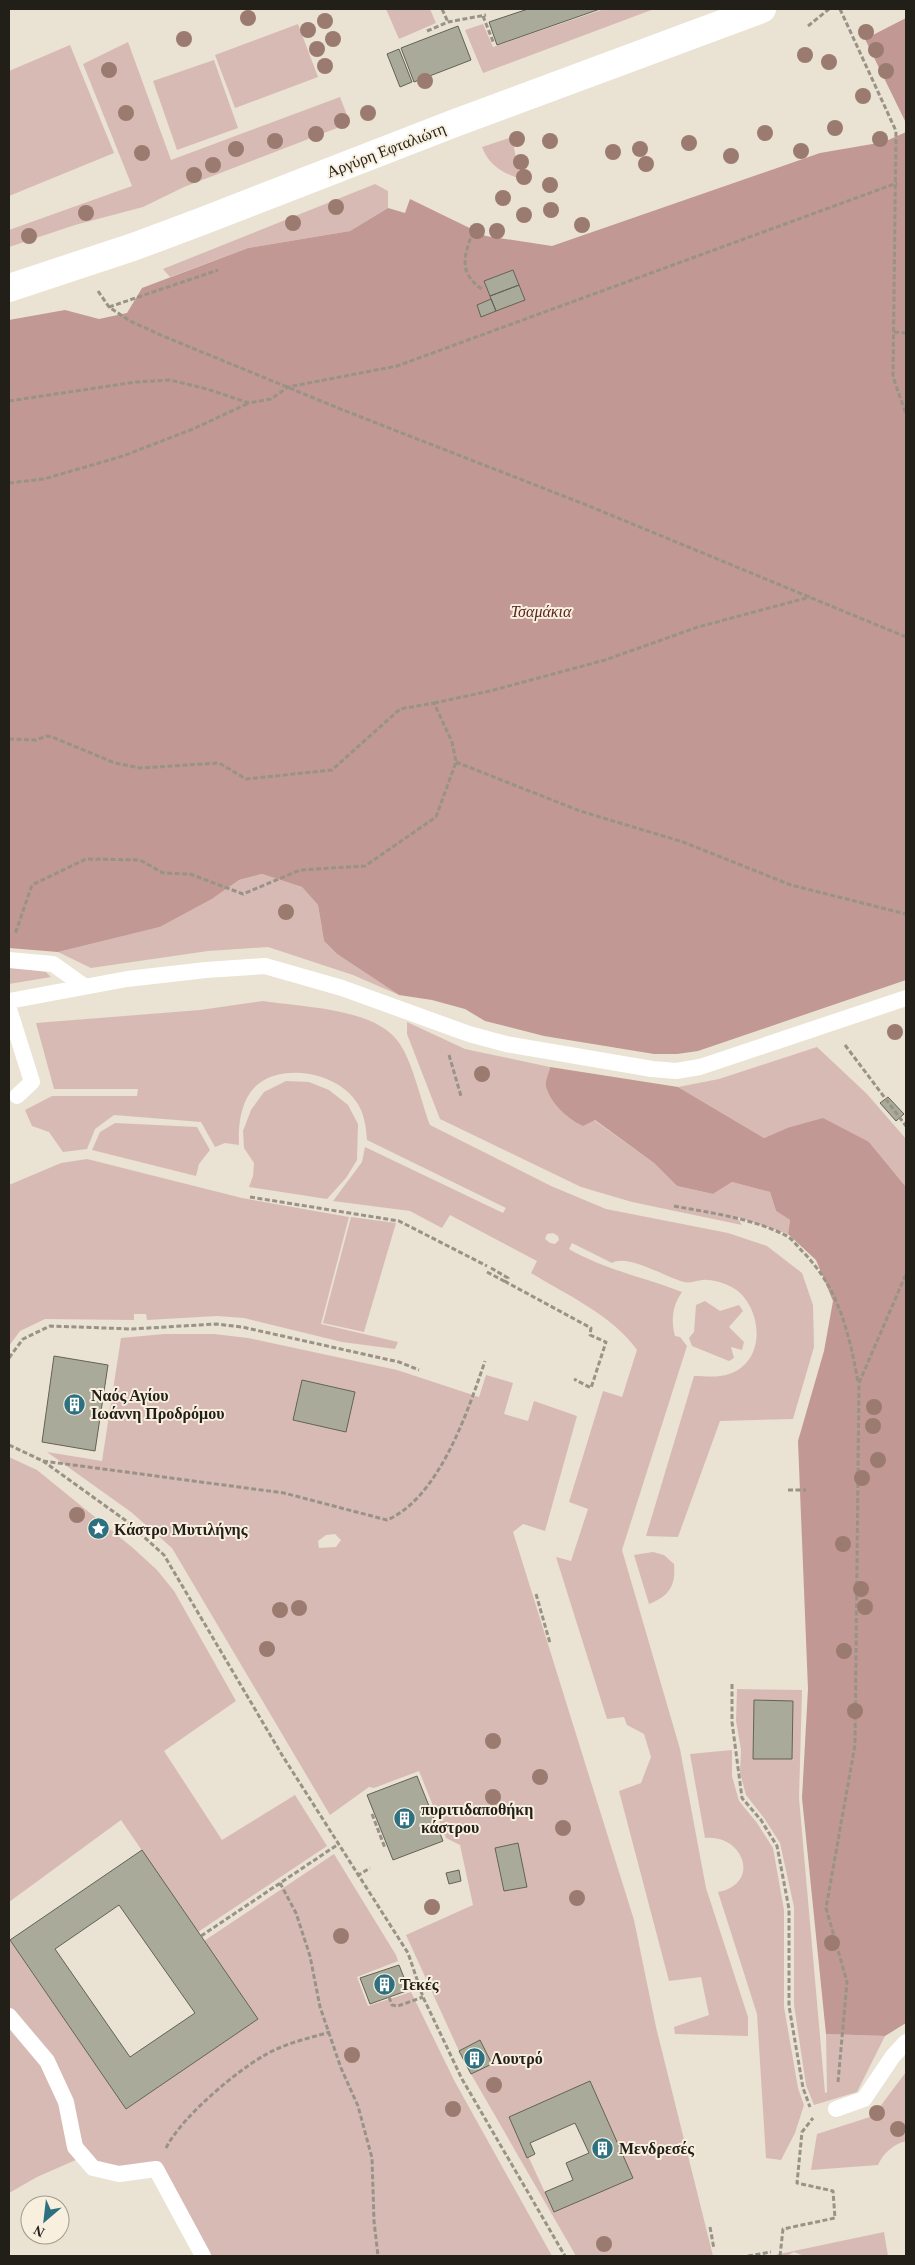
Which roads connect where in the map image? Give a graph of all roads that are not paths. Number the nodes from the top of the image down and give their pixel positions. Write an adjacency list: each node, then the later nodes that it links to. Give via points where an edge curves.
1 (762, 9): 2 (street, Αργύρη Εφταλιώτη, via 455,123 184,229)
2 (9, 288)
3 (9, 960): 4 (lane, via 53,964)
4 (84, 986): 5 (lane, via 206,970 265,966 342,988 442,1025 524,1048 676,1071 700,1067); 6 (lane)
5 (906, 998)
6 (9, 1001)
7 (9, 1009): 8 (lane, via 32,1082)
8 (17, 1096)
9 (9, 2016): 12 (lane, via 47,2061 68,2109 75,2147 93,2168 119,2174 156,2169)
10 (906, 2042): 11 (lane, via 864,2099)
11 (836, 2109)
12 (203, 2256)

